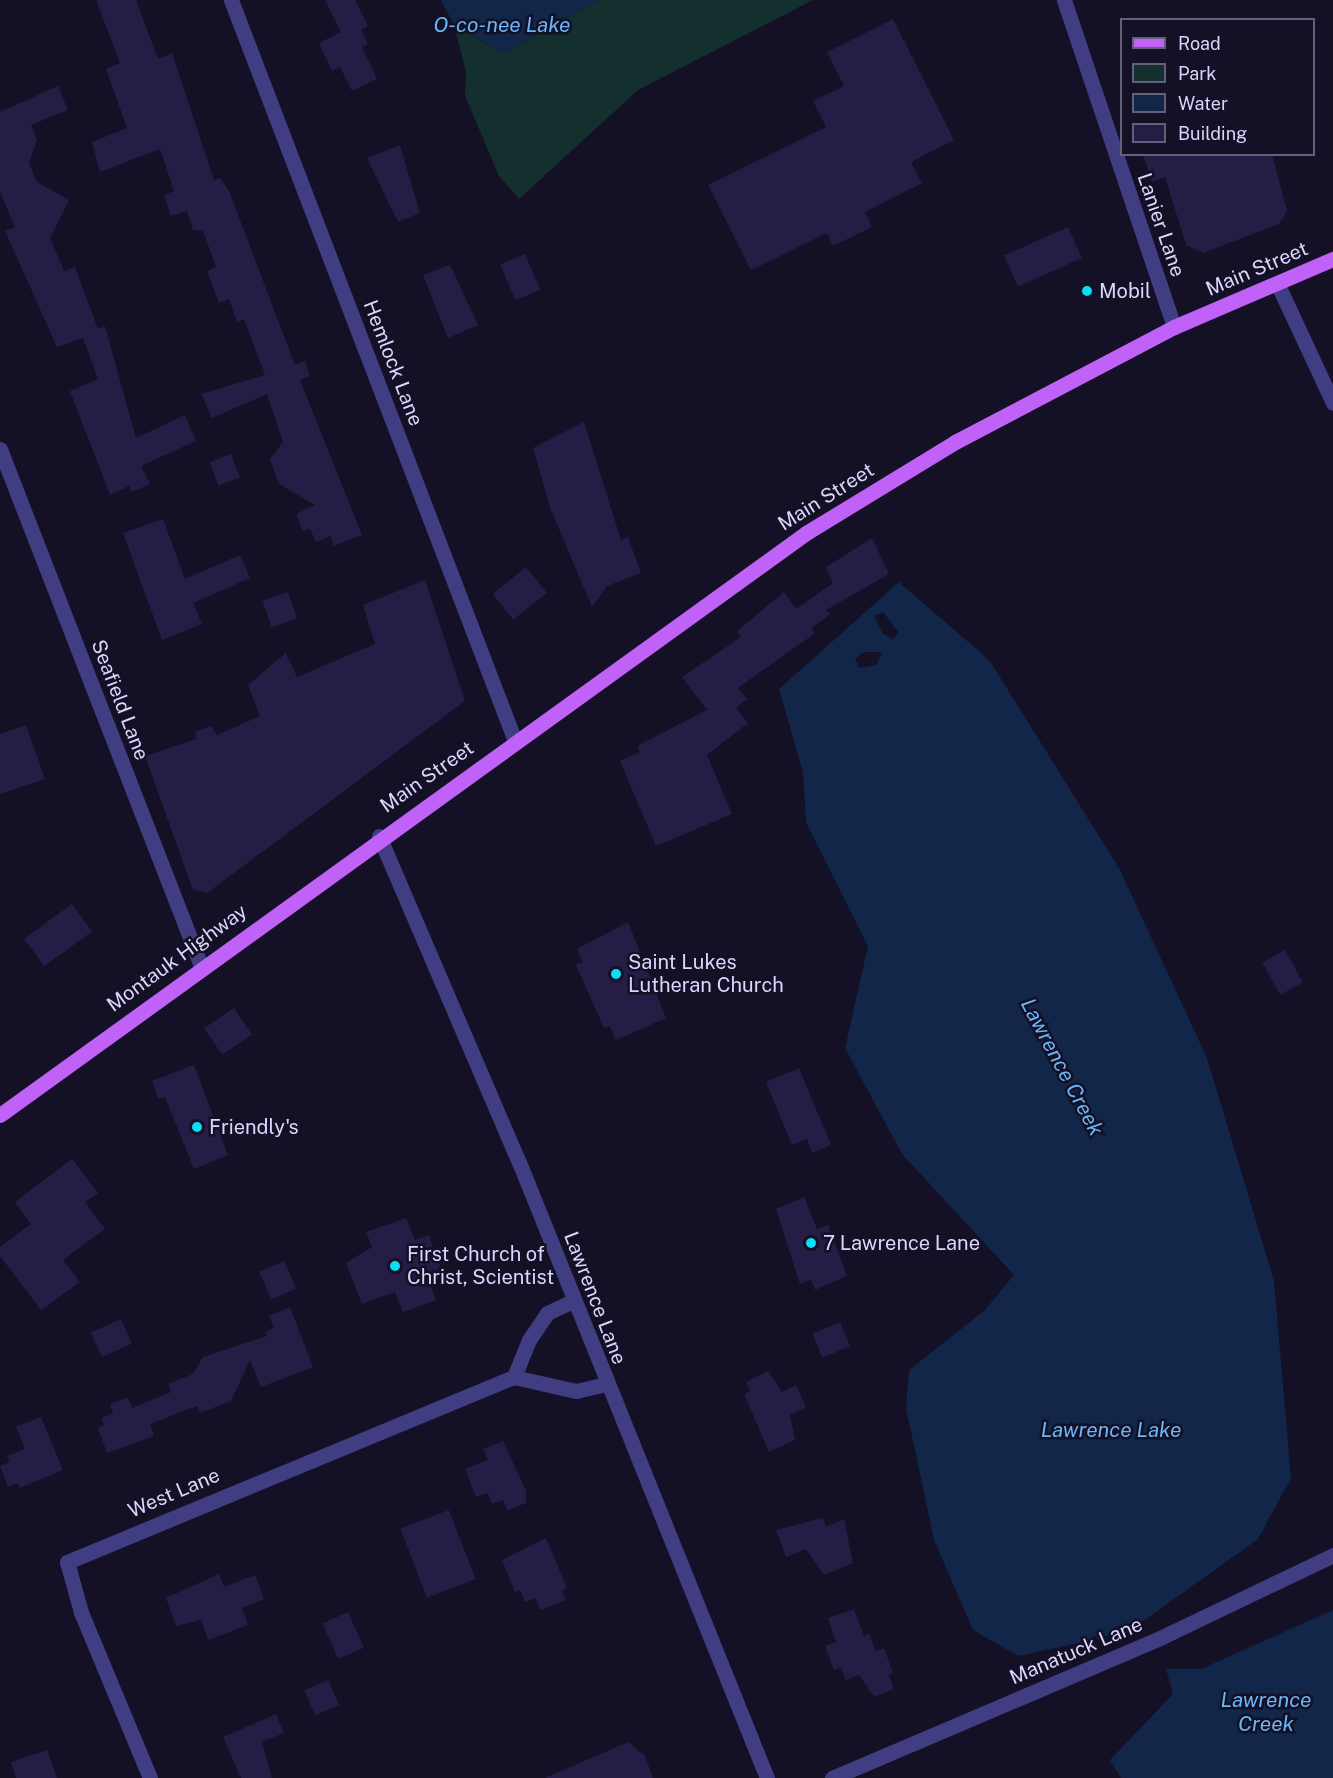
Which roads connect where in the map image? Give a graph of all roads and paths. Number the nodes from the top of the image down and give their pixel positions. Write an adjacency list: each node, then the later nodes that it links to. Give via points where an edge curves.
1 (231, 0): 8 (street, Hemlock Lane)
2 (1064, 0): 5 (street, Lanier Lane)
3 (1333, 259): 4 (main road, Main Street)
4 (1278, 285): 5 (main road, Main Street); 6 (street)
5 (1174, 327): 8 (main road, Main Street, via 955,442 806,533)
6 (1333, 402)
7 (0, 449): 10 (street, Seafield Lane)
8 (515, 741): 9 (main road, Main Street)
9 (379, 836): 10 (main road, Montauk Highway); 12 (street, Lawrence Lane)
10 (201, 966): 11 (main road, Montauk Highway)
11 (0, 1115)
12 (573, 1301): 13 (street, via 548,1313 529,1340); 14 (street, Lawrence Lane)
13 (514, 1377): 14 (street, via 576,1391); 16 (street, West Lane, via 67,1562 81,1612)
14 (606, 1384): 17 (street, Lawrence Lane)
15 (1333, 1555): 18 (street, Manatuck Lane, via 1162,1637)
16 (150, 1778)
17 (767, 1778)
18 (832, 1778)

